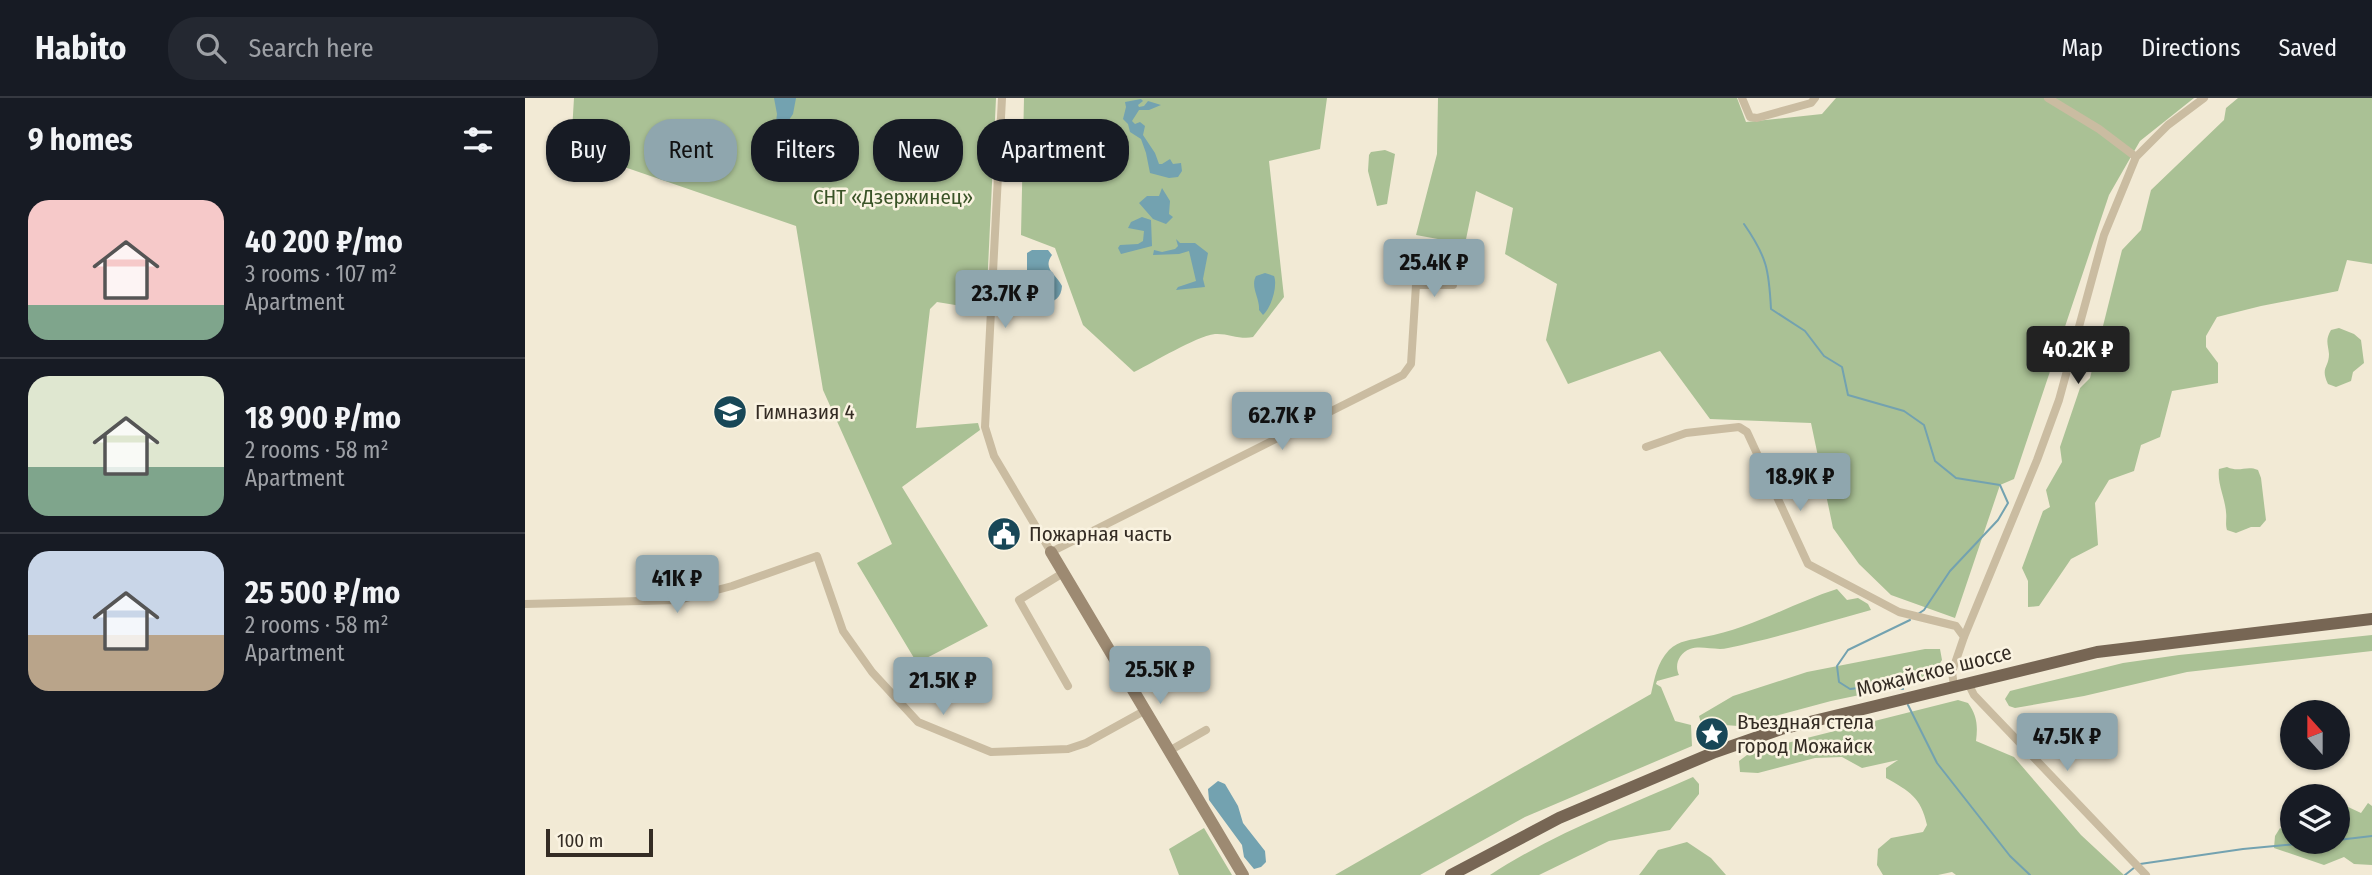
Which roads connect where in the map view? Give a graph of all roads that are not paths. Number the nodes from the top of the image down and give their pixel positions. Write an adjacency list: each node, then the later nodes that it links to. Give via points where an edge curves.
1 (1002, 98): 9 (street, via 985,426 995,456)
2 (1742, 98): 3 (street, via 1750,117 1757,118)
3 (1815, 98)
4 (2048, 98): 6 (street)
5 (2204, 98): 6 (street)
6 (2136, 157): 13 (street, via 2104,235 2059,400)
7 (1453, 285): 9 (street, via 1416,285 1411,364 1403,375)
8 (1646, 447): 13 (street, via 1686,433 1739,427 1747,432 1808,564 1899,612 1956,626)
9 (1051, 552): 10 (street)
10 (1063, 573): 15 (street, via 1019,600); 17 (street)
11 (525, 604): 17 (street, via 679,600 817,556 843,631 918,723 991,752 1068,749)
12 (2372, 619): 14 (main road, Можайское шоссе, via 2113,649)
13 (1964, 637): 16 (street, via 1952,672)
14 (1969, 683): 16 (main road, Можайское шоссе); 22 (street, via 1974,695)
15 (1068, 685)
16 (1954, 686): 21 (main road, Можайское шоссе, via 1754,737 1559,818)
17 (1144, 711): 19 (street)
18 (1206, 730): 19 (street)
19 (1169, 751): 20 (street)
20 (1243, 875)
21 (1451, 875)
22 (2146, 875)

